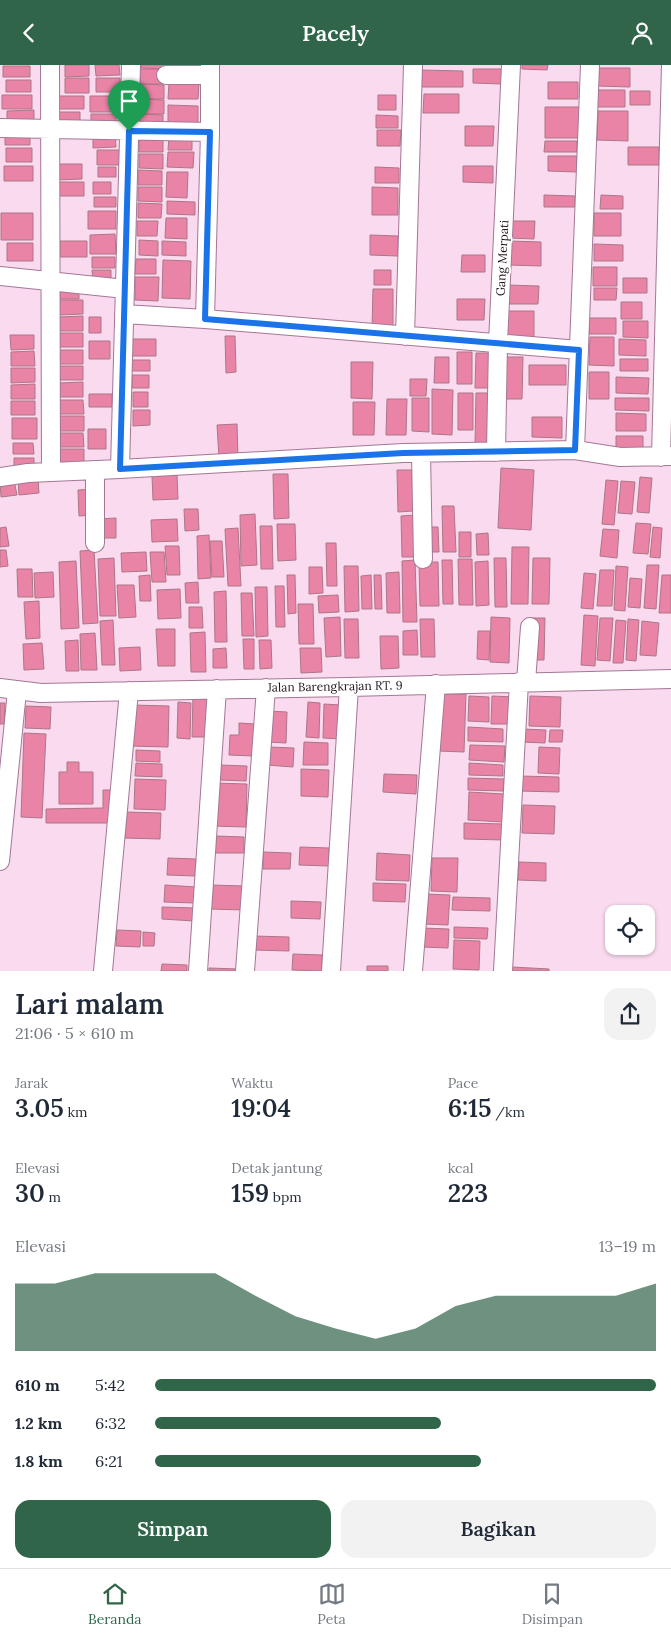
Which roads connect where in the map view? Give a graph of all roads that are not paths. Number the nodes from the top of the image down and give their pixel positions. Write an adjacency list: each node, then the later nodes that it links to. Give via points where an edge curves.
1 (50, 65): 10 (street)
2 (131, 65): 11 (street)
3 (413, 65): 18 (street)
4 (511, 65): 19 (street, Gang Merpati)
5 (590, 65): 20 (street)
6 (671, 65): 24 (street)
7 (210, 70): 8 (street); 12 (street)
8 (166, 75)
9 (0, 129): 10 (street)
10 (50, 129): 11 (street); 14 (street)
11 (129, 131): 12 (street); 15 (street)
12 (210, 132): 17 (street)
13 (0, 277): 14 (street)
14 (51, 281): 15 (street); 27 (street)
15 (125, 289): 16 (street)
16 (124, 314): 17 (street); 25 (street)
17 (205, 319): 18 (street)
18 (405, 336): 19 (street)
19 (498, 343): 20 (street); 22 (street, Gang Merpati)
20 (579, 350): 21 (street)
21 (575, 450): 22 (street); 24 (street, via 620,457)
22 (496, 451): 23 (street)
23 (421, 453): 25 (street); 30 (street)
24 (666, 456)
25 (120, 469): 26 (street)
26 (95, 470): 27 (street); 29 (street)
27 (51, 472): 28 (street)
28 (0, 477)
29 (95, 543)
30 (423, 559)
31 (530, 627): 33 (street)
32 (671, 679): 33 (street, Jalan Barengkrajan RT. 9)
33 (522, 682): 34 (street, Jalan Barengkrajan RT. 9); 47 (street)
34 (436, 684): 35 (street, Jalan Barengkrajan RT. 9); 46 (street)
35 (349, 687): 36 (street, Jalan Barengkrajan RT. 9); 45 (street)
36 (266, 688): 38 (street, Jalan Barengkrajan RT. 9); 44 (street)
37 (8, 689): 39 (street, Jalan Barengkrajan RT. 9, via 41,693); 40 (street)
38 (216, 689): 39 (street, Jalan Barengkrajan RT. 9); 43 (street)
39 (129, 691): 42 (street)
40 (6, 749): 41 (street)
41 (0, 861)
42 (103, 971)
43 (198, 971)
44 (245, 971)
45 (331, 971)
46 (413, 971)
47 (503, 971)

